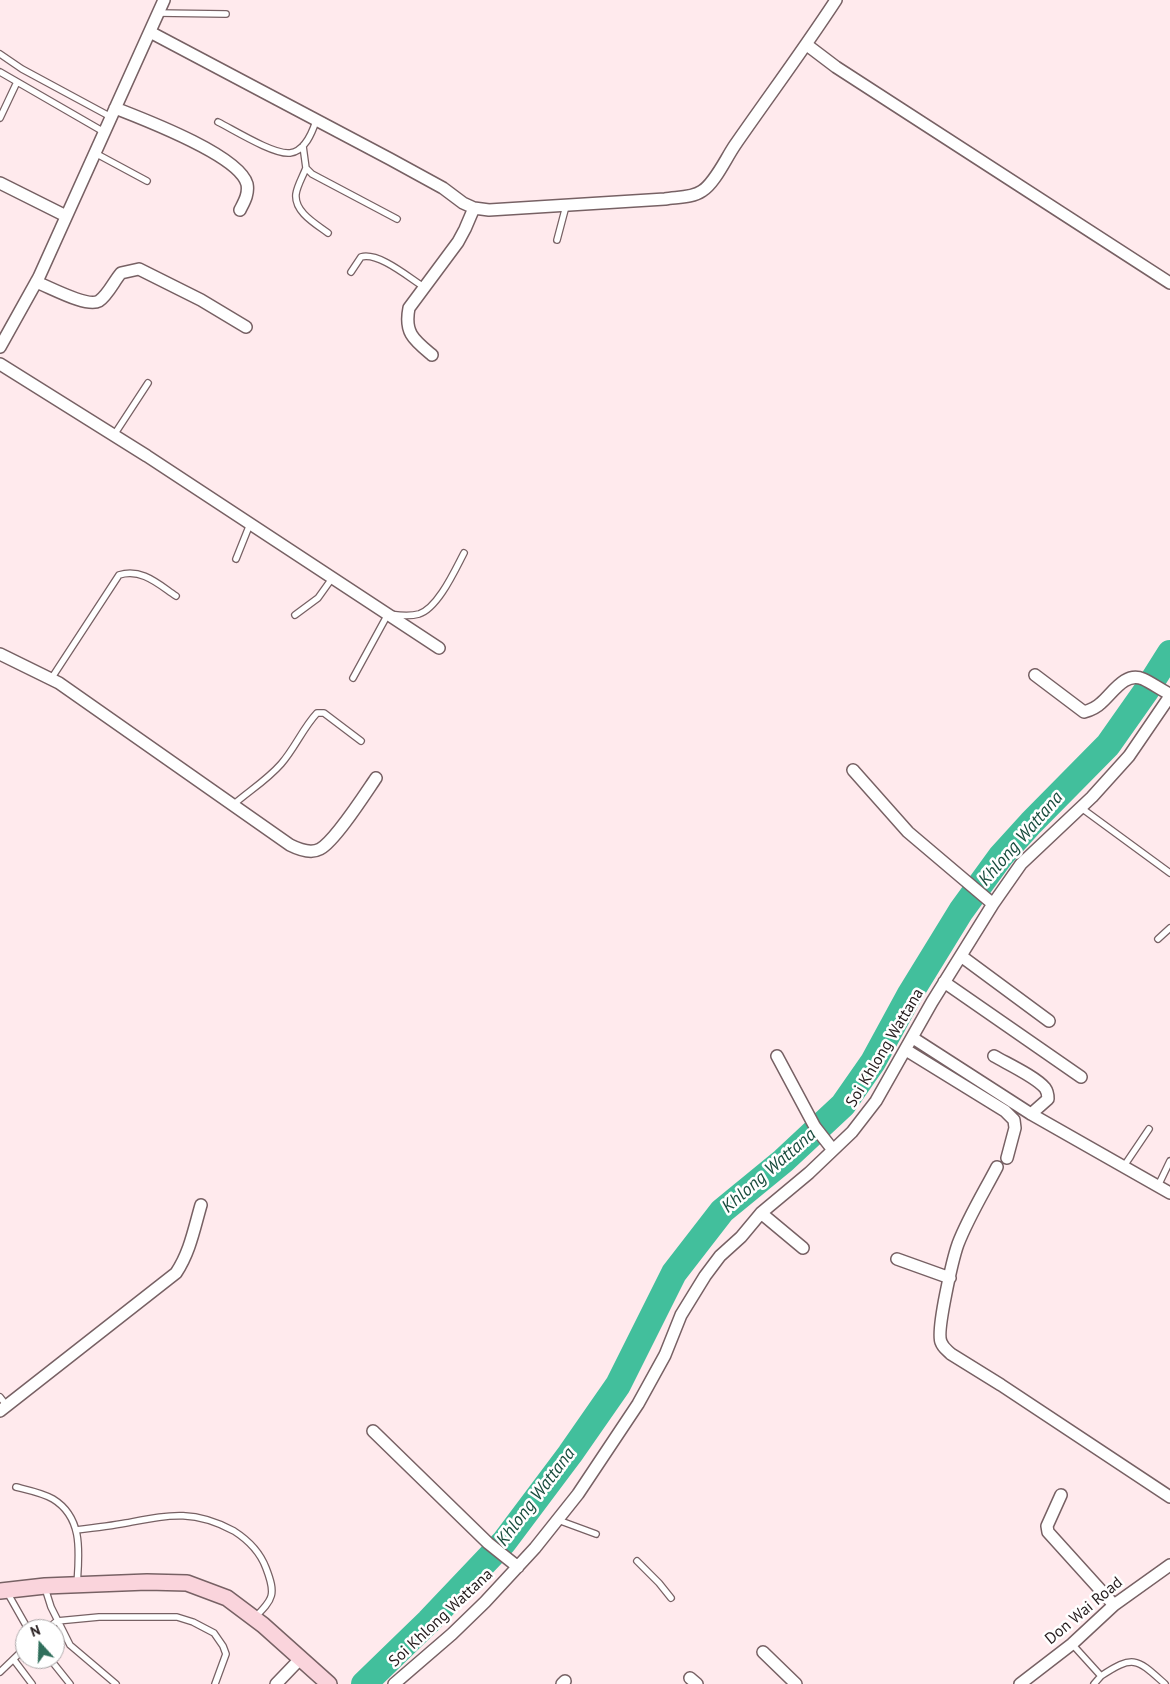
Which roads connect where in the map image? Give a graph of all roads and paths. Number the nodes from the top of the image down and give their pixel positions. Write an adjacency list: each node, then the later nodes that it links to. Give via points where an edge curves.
1 (164, 0): 3 (street)
2 (836, 0): 6 (street)
3 (157, 13): 4 (lane); 5 (street)
4 (226, 14)
5 (150, 32): 10 (street); 12 (street)
6 (807, 45): 20 (street, via 703,191 665,199); 29 (street, via 842,71)
7 (0, 54): 10 (lane, via 22,69)
8 (0, 72): 9 (lane)
9 (18, 82): 11 (lane); 14 (lane)
10 (113, 113): 14 (street); 22 (street, via 168,128 222,158 239,172 247,184 247,196)
11 (0, 118)
12 (316, 121): 15 (lane); 21 (street, via 398,163)
13 (218, 122): 15 (lane, via 279,152 292,153)
14 (104, 132): 16 (street)
15 (304, 146): 17 (lane)
16 (95, 153): 18 (lane); 23 (street)
17 (306, 168): 24 (lane); 25 (lane, via 296,195 298,206)
18 (147, 181)
19 (0, 182): 23 (street)
20 (566, 205): 21 (street); 26 (lane)
21 (474, 208): 30 (street, via 458,242)
22 (240, 210)
23 (66, 216): 28 (street)
24 (398, 218)
25 (328, 233)
26 (558, 240)
27 (351, 272): 30 (lane, via 361,257 368,255)
28 (36, 282): 31 (street, via 83,302 94,303 101,300 121,273 139,269); 32 (street)
29 (1170, 283)
30 (424, 287): 33 (street, via 409,308 407,319 412,338)
31 (246, 327)
32 (0, 347)
33 (432, 355)
34 (0, 364): 36 (street)
35 (148, 383): 36 (lane)
36 (114, 435): 37 (street)
37 (250, 524): 39 (lane); 40 (street)
38 (464, 553): 42 (lane, via 431,606 421,614)
39 (236, 559)
40 (333, 578): 42 (street); 43 (lane, via 318,598)
41 (176, 596): 48 (lane, via 148,576 129,572 119,575)
42 (388, 614): 44 (street); 47 (lane)
43 (295, 615)
44 (439, 648)
45 (0, 654): 48 (street)
46 (1035, 675): 49 (street, via 1084,712 1100,705 1128,679 1141,678)
47 (353, 678)
48 (51, 680): 53 (street)
49 (1170, 695): 54 (street, Soi Khlong Wattana, via 1128,756)
50 (361, 741): 53 (lane, via 324,713 317,713 268,778)
51 (853, 770): 56 (street, via 908,832)
52 (376, 778): 53 (street, via 331,839 319,850 302,850 290,845)
53 (233, 804)
54 (1080, 807): 55 (lane); 56 (street, Soi Khlong Wattana, via 1021,864)
55 (1170, 873)
56 (993, 904): 59 (street, Soi Khlong Wattana)
57 (1170, 928): 58 (lane)
58 (1158, 939)
59 (961, 956): 60 (street, Soi Khlong Wattana); 61 (street)
60 (944, 982): 62 (street, Soi Khlong Wattana); 66 (street)
61 (1049, 1021)
62 (913, 1038): 63 (street, Soi Khlong Wattana); 67 (street)
63 (906, 1050): 69 (street, Soi Khlong Wattana, via 876,1101 852,1132); 70 (street, via 1005,1110 1014,1120 1015,1128)
64 (778, 1056): 69 (street, via 815,1127)
65 (994, 1056): 67 (street, via 1045,1088 1048,1099)
66 (1081, 1077)
67 (1031, 1114): 72 (street)
68 (1149, 1129): 72 (lane)
69 (830, 1147): 77 (street, Soi Khlong Wattana)
70 (1006, 1158)
71 (1170, 1161): 74 (lane)
72 (1124, 1166): 74 (street)
73 (997, 1168): 80 (street, via 958,1242)
74 (1158, 1186): 75 (street)
75 (1170, 1193)
76 (201, 1206): 81 (street, via 189,1249 176,1273)
77 (761, 1213): 78 (street); 86 (street, Soi Khlong Wattana, via 720,1256 706,1276 681,1315 665,1355 638,1404)
78 (803, 1248)
79 (897, 1259): 80 (street)
80 (950, 1278): 85 (street, via 940,1327 940,1341 945,1349)
81 (2, 1405)
82 (372, 1431): 91 (street, via 488,1543)
83 (16, 1486): 87 (lane, via 52,1498 63,1507)
84 (1061, 1496): 96 (street, via 1047,1526 1048,1532)
85 (1170, 1497)
86 (558, 1520): 88 (lane); 91 (street, Soi Khlong Wattana)
87 (76, 1530): 92 (lane, via 79,1544); 97 (lane, via 174,1515 215,1521 242,1536 261,1556 272,1592 270,1603)
88 (596, 1534)
89 (637, 1561): 95 (lane)
90 (1170, 1565): 96 (street, Don Wai Road)
91 (518, 1567): 115 (street, Soi Khlong Wattana, via 452,1634)
92 (77, 1585): 93 (main road); 97 (main road, via 187,1583 227,1598)
93 (45, 1586): 94 (main road); 99 (lane)
94 (3, 1590): 98 (lane)
95 (671, 1598)
96 (1114, 1605): 102 (street, Don Wai Road)
97 (254, 1618): 104 (main road)
98 (22, 1619)
99 (56, 1619)
100 (65, 1620): 112 (lane, via 177,1617 194,1622 214,1633 226,1654)
101 (65, 1636): 111 (lane, via 70,1645)
102 (1072, 1644): 108 (lane); 117 (street, Don Wai Road)
103 (763, 1652): 116 (street)
104 (301, 1658): 113 (street); 114 (main road)
105 (14, 1660): 107 (lane); 109 (lane)
106 (58, 1669): 110 (lane)
107 (0, 1672)
108 (1101, 1676): 118 (lane); 119 (lane, via 1118,1665 1134,1661)
109 (32, 1684)
110 (70, 1684)
111 (116, 1684)
112 (215, 1684)
113 (276, 1684)
114 (329, 1684)
115 (394, 1684)
116 (796, 1684)
117 (1020, 1684)
118 (1094, 1684)
119 (1165, 1684)

